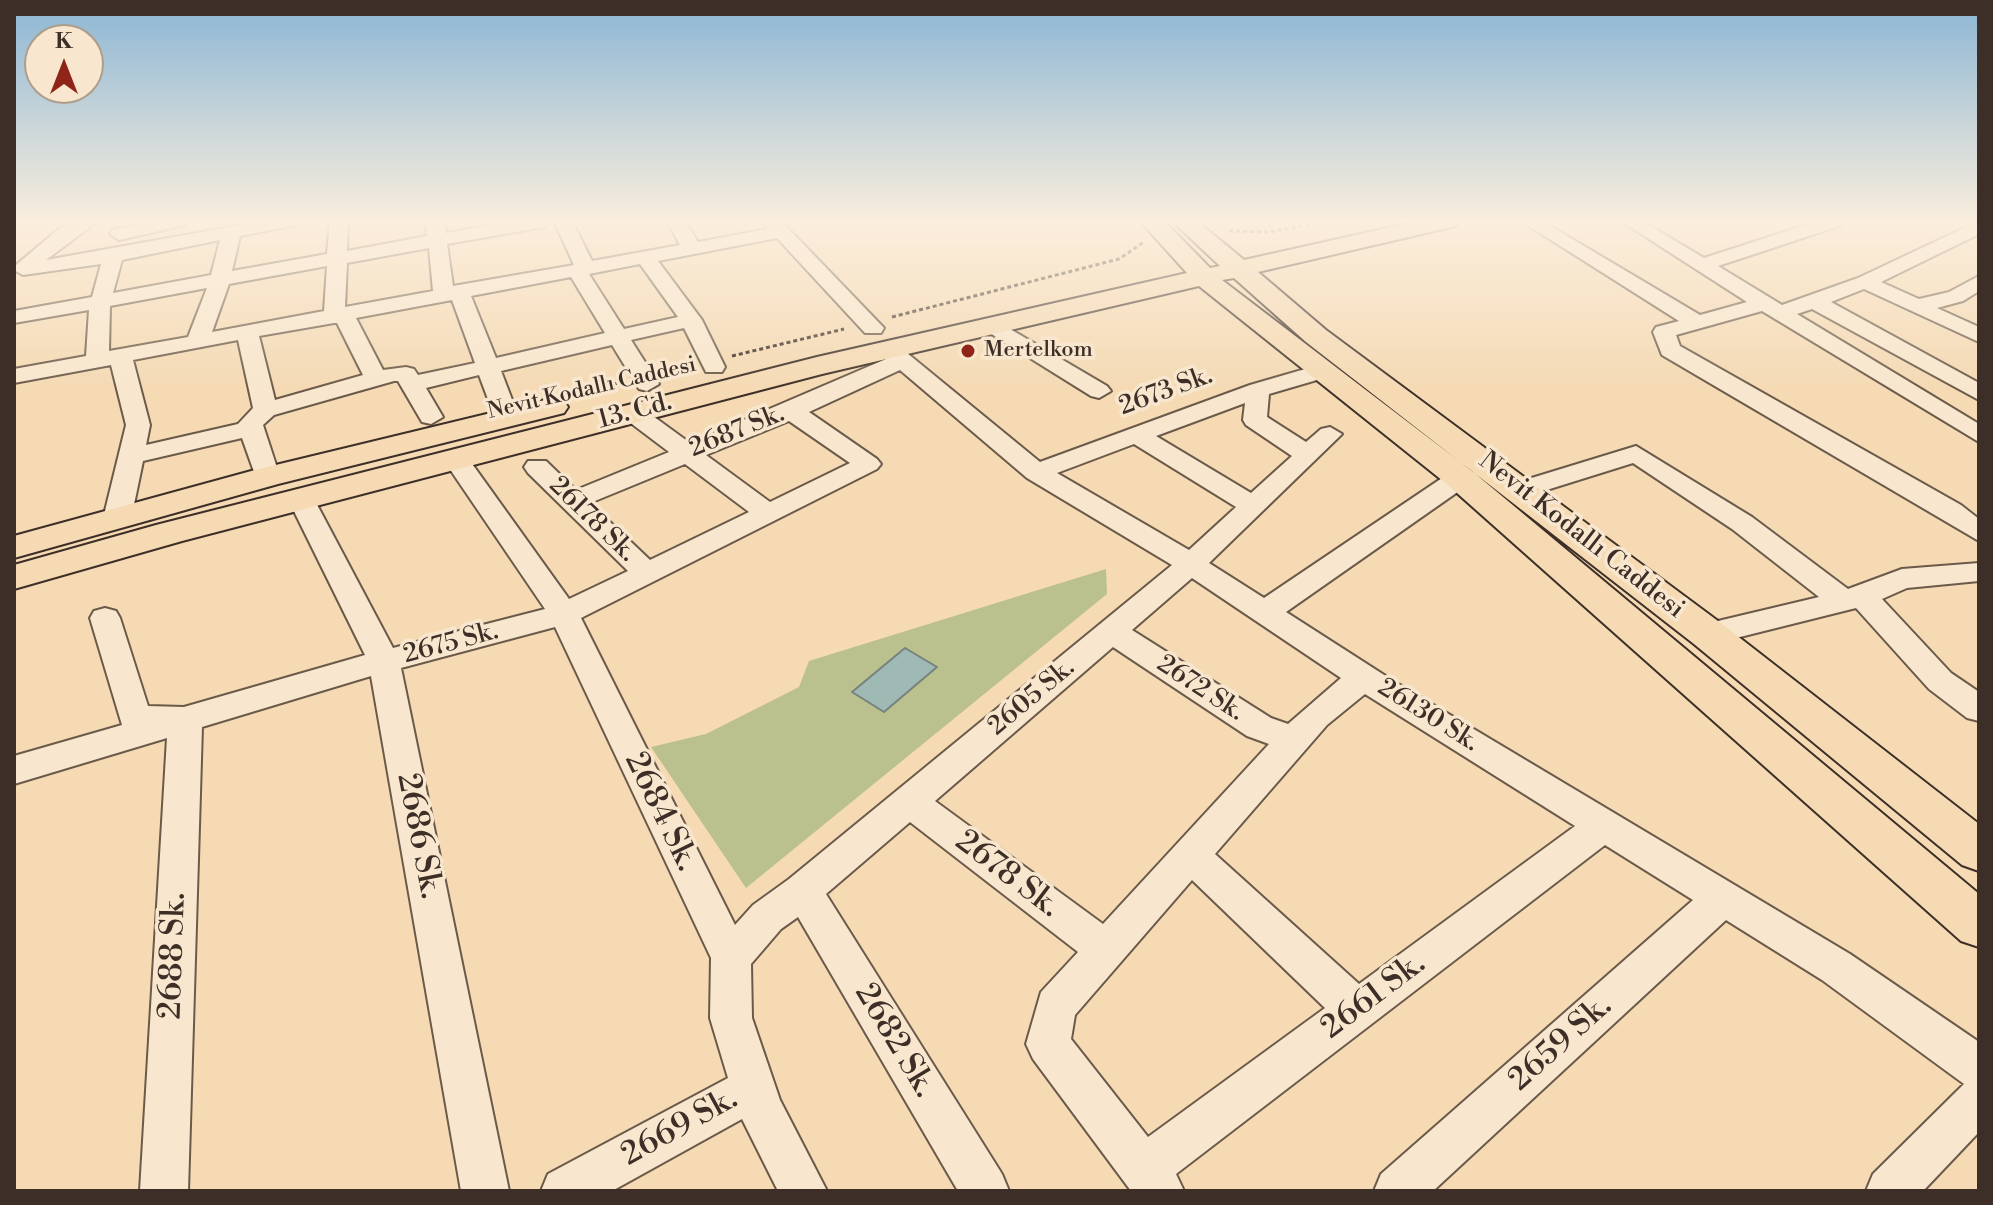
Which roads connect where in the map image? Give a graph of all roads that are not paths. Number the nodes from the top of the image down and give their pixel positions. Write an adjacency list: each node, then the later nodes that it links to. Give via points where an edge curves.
1 (104, 277): 25 (street)
2 (221, 277): 19 (street)
3 (242, 277): 19 (street)
4 (337, 277): 29 (street)
5 (447, 277): 22 (street)
6 (541, 277): 22 (street)
7 (586, 277): 36 (street)
8 (660, 277): 31 (street)
9 (824, 277): 38 (street, 26130 Sk.)
10 (1152, 277): 27 (main road, via 1082,294)
11 (1180, 277): 38 (main road, 13. Cd.)
12 (1189, 277): 23 (main road, 13. Cd.)
13 (1221, 277): 23 (main road, via 1203,293)
14 (1242, 277): 42 (main road)
15 (1246, 277): 66 (main road, Nevit Kodallı Caddesi)
16 (1622, 277): 32 (street)
17 (1720, 277): 28 (street)
18 (1875, 277): 20 (street)
19 (220, 281): 25 (street); 37 (street)
20 (1865, 282): 24 (street); 26 (street)
21 (1979, 282): 26 (street, via 1956,297)
22 (451, 293): 29 (street); 41 (street)
23 (1119, 295): 27 (main road, 13. Cd.)
24 (1814, 301): 28 (street); 49 (street)
25 (100, 304): 30 (street); 39 (street)
26 (1917, 306): 35 (street)
27 (1068, 308): 33 (main road, 13. Cd.)
28 (1771, 309): 32 (street); 53 (street)
29 (339, 316): 34 (street); 44 (street)
30 (14, 317)
31 (691, 320): 36 (street); 40 (street)
32 (1696, 322): 72 (street, via 1664,332 1670,350)
33 (993, 325): 38 (main road, 13. Cd.); 48 (street)
34 (247, 332): 37 (street); 56 (street)
35 (1979, 335)
36 (618, 339): 41 (street); 45 (street)
37 (198, 340): 39 (street)
38 (883, 340): 40 (main road, 13. Cd.); 51 (street, 2687 Sk.); 52 (main road, 13. Cd.); 63 (street, 26130 Sk.)
39 (108, 358): 43 (street); 60 (street, via 138,425)
40 (713, 364): 45 (main road, 13. Cd.)
41 (489, 368): 46 (street); 55 (street)
42 (1319, 372): 47 (street, 2673 Sk.); 65 (main road)
43 (14, 376)
44 (377, 380): 46 (street, via 406,374); 56 (street)
45 (645, 380): 55 (main road, 13. Cd.)
46 (412, 384): 54 (street)
47 (1258, 390): 57 (street, 2673 Sk.); 69 (street, 2605 Sk., via 1255,420 1319,444)
48 (1099, 391)
49 (1979, 393)
50 (1979, 407): 53 (street)
51 (791, 411): 59 (street, 2687 Sk.); 70 (street, 2675 Sk., via 868,464)
52 (633, 413): 59 (street); 61 (main road, 13. Cd.)
53 (1941, 413): 58 (street)
54 (431, 417)
55 (507, 418): 64 (main road, 13. Cd.)
56 (258, 419): 60 (street); 64 (street)
57 (1137, 435): 63 (street, 2673 Sk.); 69 (street)
58 (1979, 435)
59 (687, 453): 68 (street, 2687 Sk.); 70 (street)
60 (131, 456): 71 (street)
61 (456, 459): 67 (main road, 13. Cd.); 80 (street, 2684 Sk.)
62 (537, 467): 68 (street, 26178 Sk.)
63 (1036, 472): 74 (street, 26130 Sk.)
64 (267, 477): 71 (main road, 13. Cd.)
65 (1460, 478): 79 (street); 96 (main road)
66 (1521, 490): 78 (street, via 1636,454); 83 (main road, Nevit Kodallı Caddesi)
67 (301, 499): 77 (main road, 13. Cd.); 84 (street, 2686 Sk.)
68 (572, 501): 76 (street, 26178 Sk.)
69 (1253, 506): 74 (street, 2605 Sk.)
70 (768, 513): 76 (street, 2675 Sk.)
71 (117, 519): 73 (main road, 13. Cd.)
72 (1979, 532)
73 (14, 547)
74 (1191, 564): 79 (street, 26130 Sk.); 82 (street, 2605 Sk.)
75 (1979, 572): 78 (street, via 1902,579)
76 (647, 573): 80 (street, 2675 Sk.)
77 (14, 577)
78 (1853, 599): 83 (street); 86 (street, via 1940,681)
79 (1265, 612): 85 (street, 26130 Sk.)
80 (564, 614): 84 (street, 2675 Sk.); 98 (street, 2684 Sk.)
81 (105, 618): 87 (street, via 135,718)
82 (1111, 631): 88 (street, 2672 Sk., via 1259,727); 90 (street, 2605 Sk.)
83 (1708, 634): 92 (main road, Nevit Kodallı Caddesi)
84 (384, 661): 87 (street, 2675 Sk.); 105 (street, 2686 Sk.)
85 (1365, 677): 88 (street); 91 (street, 26130 Sk.)
86 (1979, 709)
87 (185, 720): 89 (street, 2675 Sk.); 104 (street, 2688 Sk.)
88 (1294, 739): 93 (street)
89 (14, 770)
90 (909, 801): 94 (street, 2605 Sk.); 97 (street, 2678 Sk.)
91 (1605, 824): 95 (street, 26130 Sk.); 99 (street, 2661 Sk.)
92 (1979, 851)
93 (1190, 854): 97 (street); 99 (street)
94 (803, 891): 98 (street, 2605 Sk., via 767,917); 108 (street, 2682 Sk.)
95 (1724, 897): 100 (street, 26130 Sk., via 1836,967); 109 (street, 2659 Sk.)
96 (1979, 925)
97 (1104, 948): 103 (street, via 1056,1006 1048,1044)
98 (731, 958): 101 (street, 2684 Sk., via 731,1018)
99 (1357, 1010): 103 (street, 2661 Sk.)
100 (1979, 1068)
101 (754, 1088): 106 (street, 2669 Sk.); 107 (street, 2684 Sk.)
102 (1979, 1100): 110 (street)
103 (1152, 1180)
104 (164, 1191)
105 (485, 1191)
106 (565, 1191)
107 (803, 1191)
108 (985, 1191)
109 (1398, 1191)
110 (1890, 1191)

